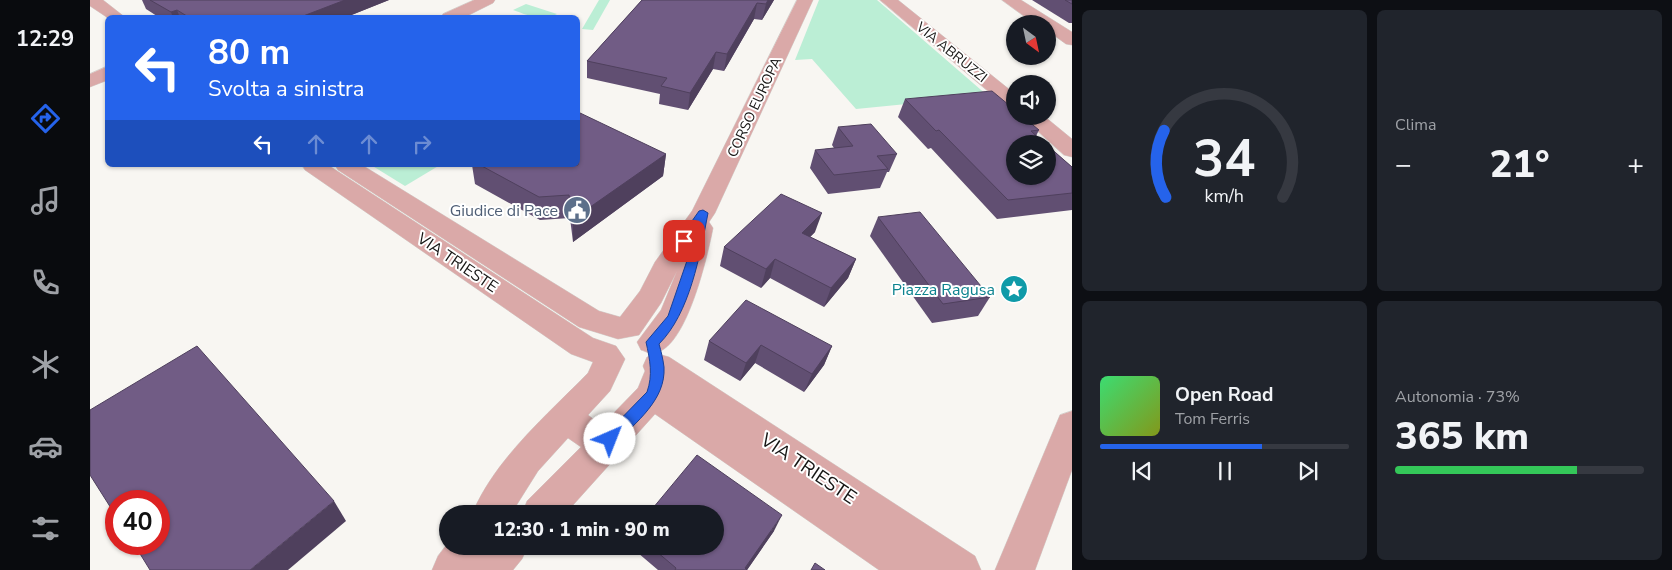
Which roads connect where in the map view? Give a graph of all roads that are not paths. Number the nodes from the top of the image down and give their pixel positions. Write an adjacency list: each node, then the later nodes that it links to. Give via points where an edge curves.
1 (487, 0): 7 (street)
2 (805, 0): 17 (street, CORSO EUROPA, via 703,213 695,252 673,318 664,331)
3 (888, 0): 12 (street, VIA ABRUZZI)
4 (1010, 0): 9 (street)
5 (94, 9): 6 (street); 8 (street)
6 (110, 15)
7 (455, 15)
8 (105, 23)
9 (1060, 30)
10 (105, 74): 11 (street)
11 (90, 81)
12 (1006, 97)
13 (1041, 125): 14 (street)
14 (1072, 150)
15 (316, 167): 17 (street, VIA TRIESTE, via 582,346)
16 (349, 167): 17 (street, VIA TRIESTE, via 589,319)
17 (635, 352): 18 (street, via 599,382); 20 (street, CORSO EUROPA); 27 (street, VIA TRIESTE); 28 (street, VIA TRIESTE)
18 (568, 415): 20 (street, via 592,438); 21 (street, via 526,460)
19 (1072, 425): 29 (street)
20 (610, 439): 22 (street, CORSO EUROPA)
21 (496, 505)
22 (548, 505)
23 (462, 555): 25 (street)
24 (500, 555): 26 (street)
25 (452, 570)
26 (486, 570)
27 (913, 570)
28 (961, 570)
29 (1015, 570)

